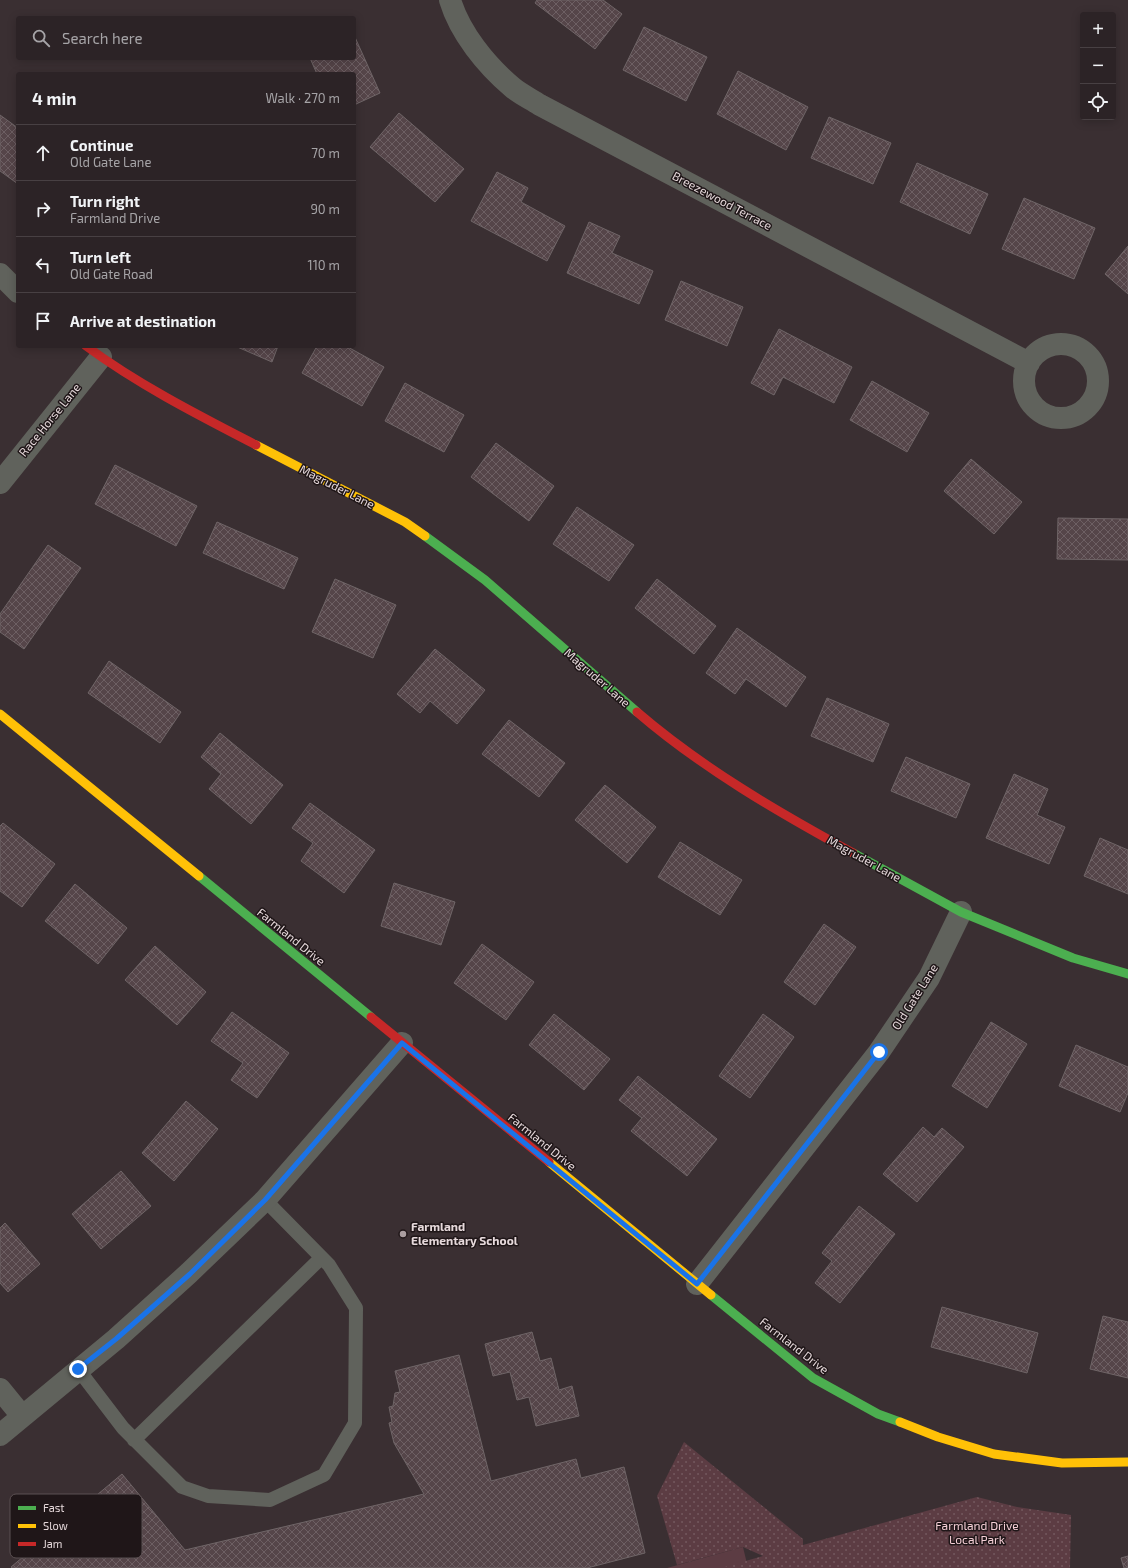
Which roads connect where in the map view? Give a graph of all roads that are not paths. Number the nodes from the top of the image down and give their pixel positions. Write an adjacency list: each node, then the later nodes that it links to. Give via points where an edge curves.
1 (450, 0): 5 (street, Breezewood Terrace, via 467,36 489,64 512,87 540,105)
2 (0, 274): 3 (street)
3 (16, 290)
4 (93, 352): 6 (street, Race Horse Lane); 8 (street, Magruder Lane, via 185,408 406,522 485,580 653,726 725,778 802,825)
5 (1029, 363)
6 (0, 482)
7 (0, 714): 10 (street, Farmland Drive)
8 (961, 912): 9 (street, Magruder Lane, via 1073,958); 13 (street, Old Gate Lane, via 929,978 879,1052)
9 (1128, 974)
10 (402, 1043): 11 (street); 13 (street, Farmland Drive)
11 (265, 1200): 12 (lane); 14 (street, via 190,1274)
12 (321, 1258): 18 (lane); 18 (lane, via 329,1265 356,1308 355,1423 324,1475 270,1500 208,1496 182,1487)
13 (697, 1284): 19 (street, Farmland Drive, via 813,1378 878,1414 938,1437 994,1454 1062,1463)
14 (78, 1369): 16 (street); 18 (lane)
15 (0, 1389): 16 (street)
16 (22, 1416): 17 (street)
17 (0, 1435)
18 (134, 1440)
19 (1128, 1462)

